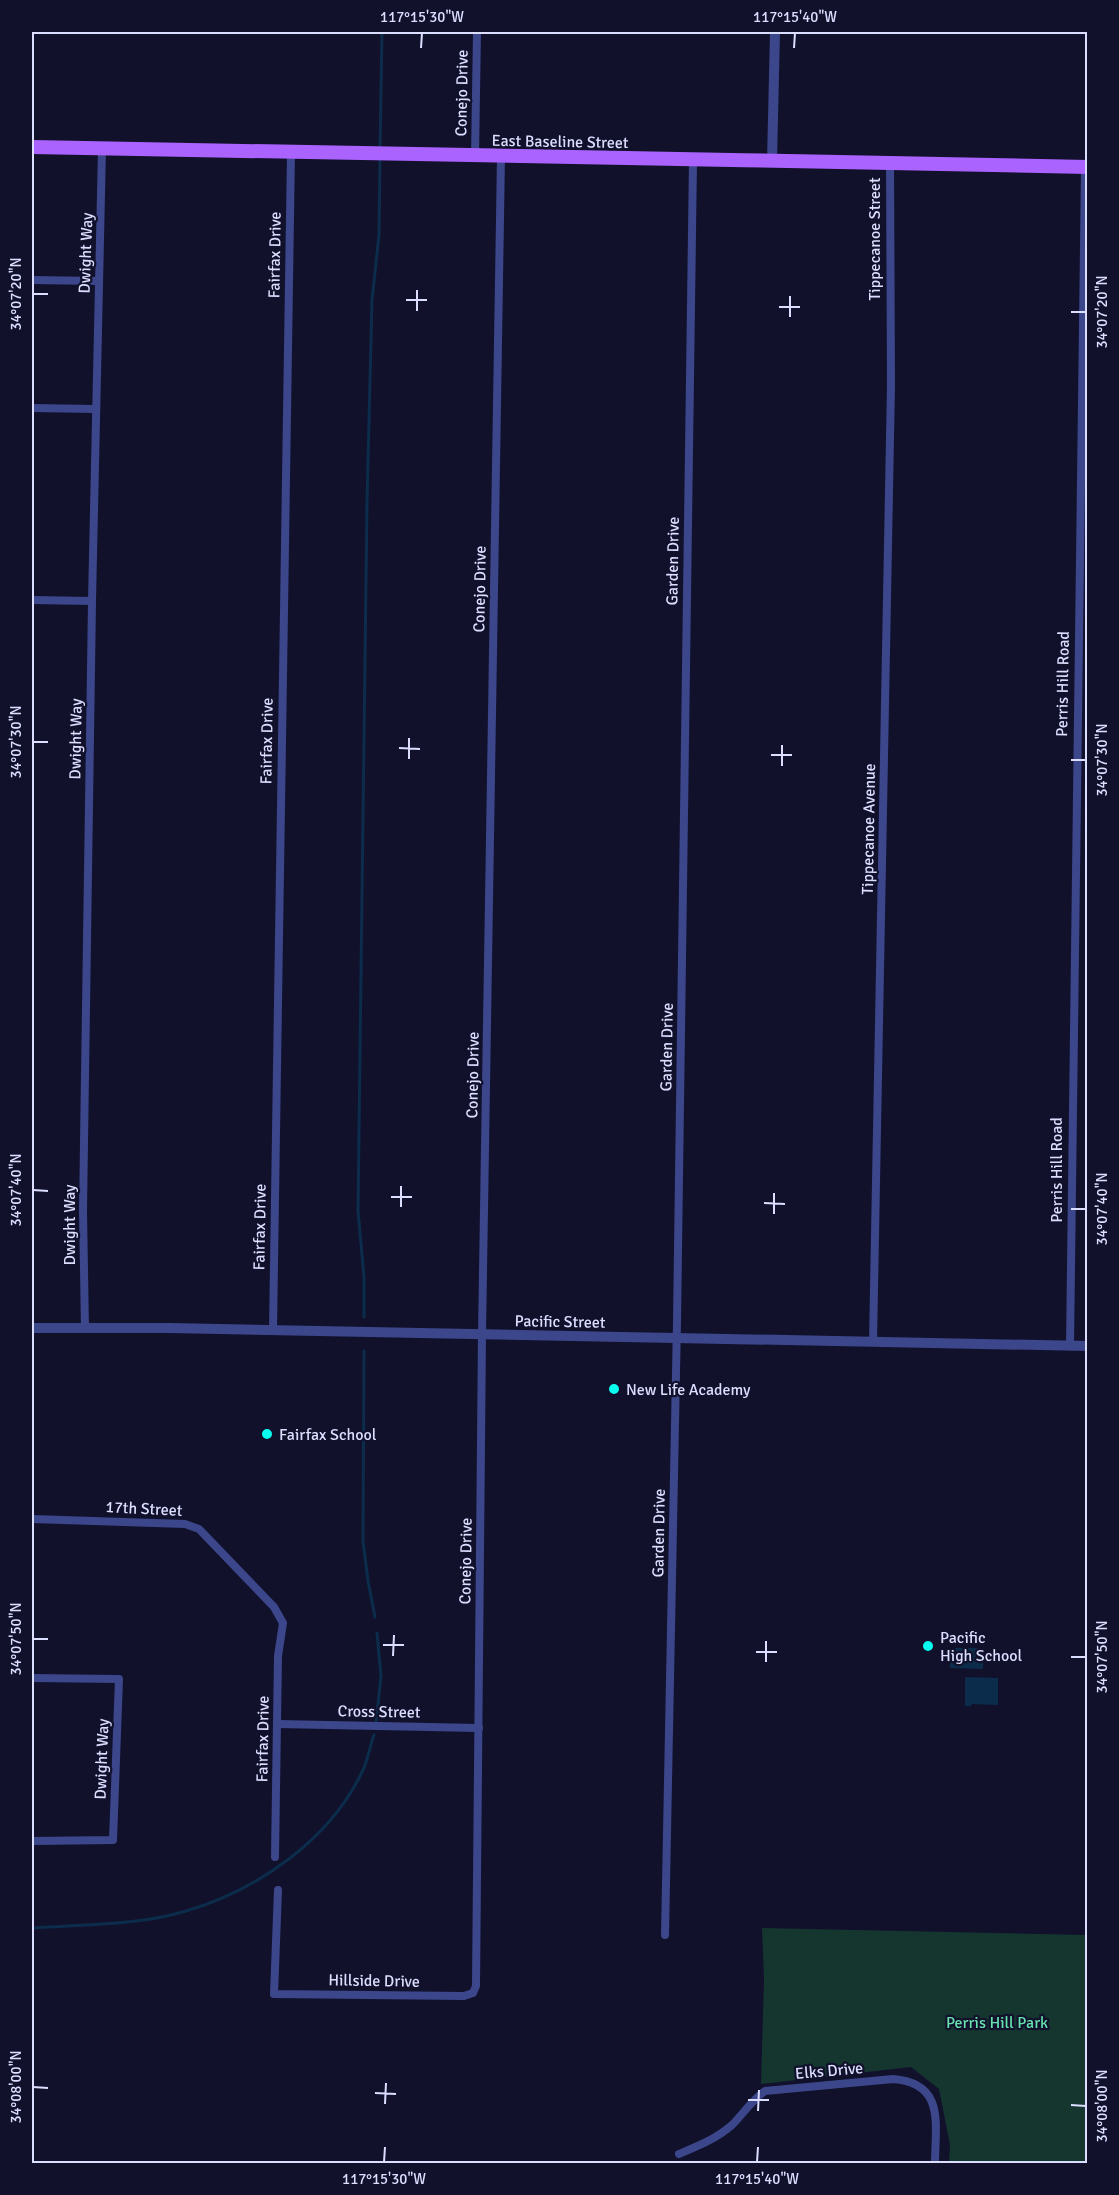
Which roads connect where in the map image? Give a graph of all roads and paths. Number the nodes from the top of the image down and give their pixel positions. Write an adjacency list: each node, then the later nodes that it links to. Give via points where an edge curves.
1 (477, 32): 6 (street, Conejo Drive)
2 (775, 32): 9 (street)
3 (32, 147): 4 (main road, East Baseline Street)
4 (102, 149): 5 (main road, East Baseline Street); 13 (street, Dwight Way)
5 (291, 152): 6 (main road, East Baseline Street); 21 (street, Fairfax Drive)
6 (475, 156): 7 (main road, East Baseline Street)
7 (501, 156): 8 (main road, East Baseline Street); 22 (street, Conejo Drive)
8 (693, 160): 9 (main road, East Baseline Street); 23 (street, Garden Drive)
9 (772, 161): 10 (main road, East Baseline Street)
10 (890, 162): 11 (main road, East Baseline Street); 14 (street, Tippecanoe Street)
11 (1086, 167): 25 (street, Perris Hill Road)
12 (32, 280): 13 (street)
13 (99, 281): 16 (street, Dwight Way)
14 (889, 317): 24 (street, Tippecanoe Avenue, via 891,386)
15 (32, 408): 16 (street)
16 (95, 409): 18 (street, Dwight Way)
17 (32, 600): 18 (street)
18 (92, 602): 20 (street, Dwight Way)
19 (32, 1328): 20 (street, Pacific Street)
20 (85, 1329): 21 (street, Pacific Street)
21 (273, 1330): 22 (street, Pacific Street)
22 (482, 1334): 23 (street, Pacific Street); 31 (street, Conejo Drive)
23 (676, 1338): 24 (street, Pacific Street); 35 (street, Garden Drive)
24 (873, 1342): 25 (street, Pacific Street)
25 (1070, 1346): 26 (street, Pacific Street)
26 (1088, 1346)
27 (32, 1519): 28 (street, 17th Street, via 175,1524 199,1529 274,1607)
28 (283, 1623): 30 (street, Fairfax Drive, via 278,1656)
29 (32, 1678): 32 (street, Dwight Way, via 118,1679 113,1840)
30 (278, 1724): 31 (street, Cross Street); 33 (street, Fairfax Drive)
31 (479, 1728): 36 (street, Conejo Drive)
32 (32, 1841)
33 (275, 1857)
34 (278, 1890): 36 (street, Hillside Drive, via 274,1994)
35 (665, 1935)
36 (473, 1993)
37 (679, 2154): 38 (street, Elks Drive, via 724,2131 765,2091 893,2079 925,2089 934,2105)
38 (935, 2163)

